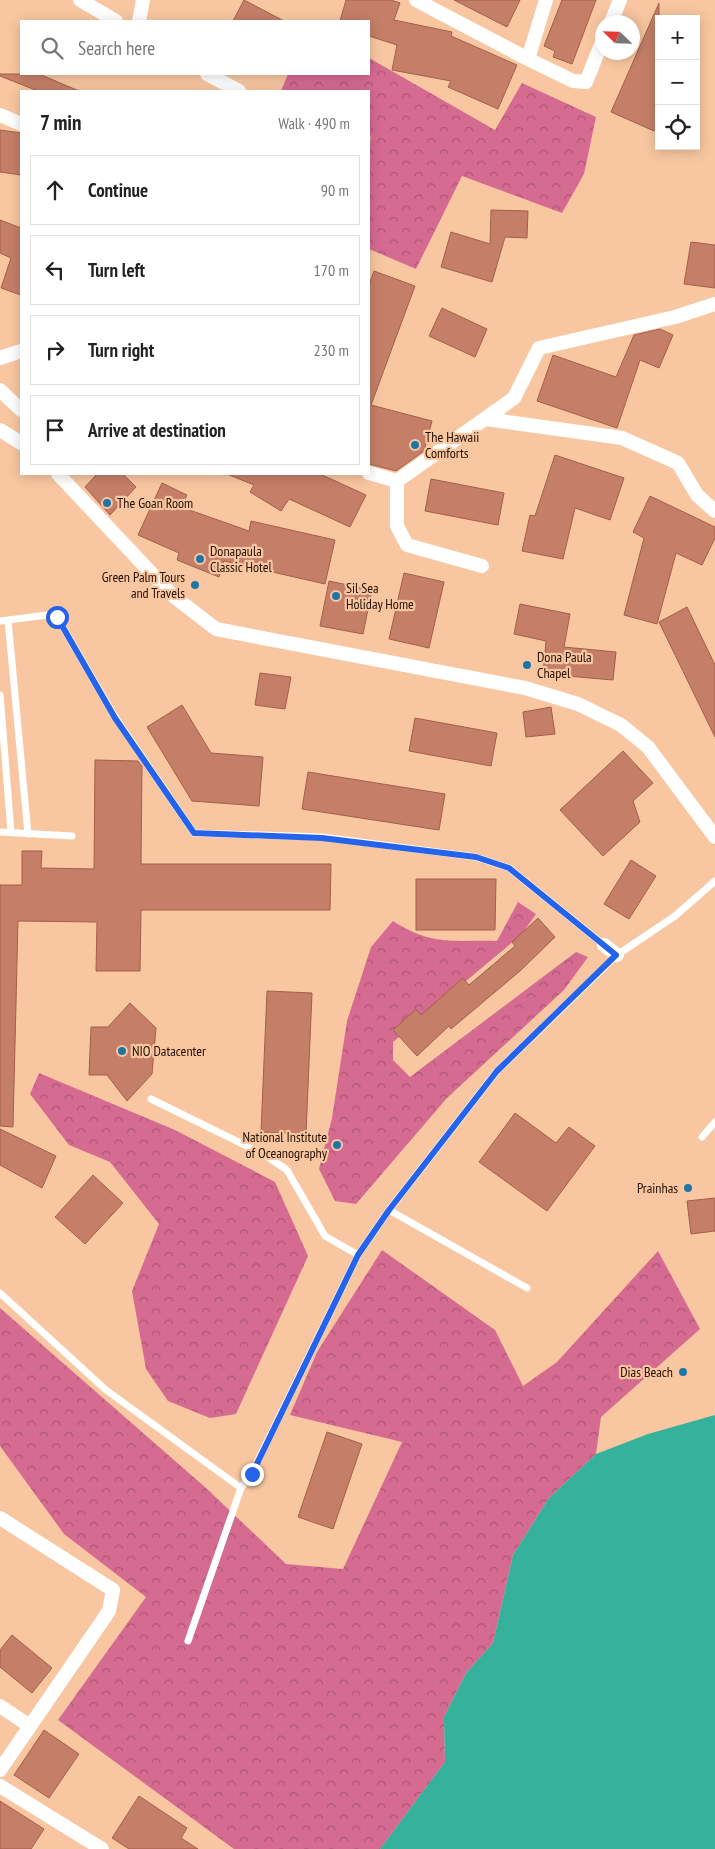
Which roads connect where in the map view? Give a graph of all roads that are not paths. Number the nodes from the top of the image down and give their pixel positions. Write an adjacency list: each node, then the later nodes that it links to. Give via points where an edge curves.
1 (80, 0): 7 (street)
2 (143, 0): 8 (street)
3 (416, 0): 9 (street)
4 (546, 0): 9 (street)
5 (620, 0): 6 (street)
6 (614, 15)
7 (114, 20)
8 (139, 20)
9 (528, 59): 10 (street, via 573,81 586,82)
10 (595, 60)
11 (209, 75): 12 (street)
12 (237, 90)
13 (0, 115): 14 (street)
14 (20, 124)
15 (715, 304): 20 (street, via 675,317 539,348 514,398)
16 (20, 351): 17 (street)
17 (0, 358)
18 (0, 390): 19 (street)
19 (20, 409)
20 (486, 419): 25 (street); 26 (street, via 622,438 678,463 697,495)
21 (0, 430): 22 (street)
22 (20, 442)
23 (370, 473): 25 (street)
24 (59, 475): 35 (street, via 172,595 216,629 525,688 578,704 621,725 648,748)
25 (397, 481): 27 (street, via 397,526 407,545)
26 (715, 510)
27 (482, 566)
28 (8, 620): 29 (lane); 33 (lane); 37 (lane, via 48,615 57,617 115,718 194,833 322,838 476,857 509,868)
29 (0, 621)
30 (0, 695): 32 (lane)
31 (0, 832): 32 (lane)
32 (11, 832): 33 (lane)
33 (28, 834): 34 (lane)
34 (72, 836)
35 (715, 837)
36 (715, 882): 38 (lane, via 675,916)
37 (604, 945): 38 (street)
38 (616, 955): 42 (lane, via 497,1071)
39 (151, 1099): 43 (lane, via 265,1155 287,1170 325,1236)
40 (715, 1122): 41 (lane)
41 (702, 1136)
42 (389, 1210): 43 (lane); 44 (lane)
43 (358, 1255): 46 (lane, via 252,1474)
44 (527, 1288)
45 (0, 1293): 46 (lane, via 106,1390)
46 (241, 1488): 48 (lane)
47 (0, 1518): 50 (street, via 113,1590 108,1611)
48 (188, 1641)
49 (0, 1706): 50 (street)
50 (30, 1726): 51 (street)
51 (0, 1770)
52 (0, 1786): 53 (street)
53 (98, 1848)

